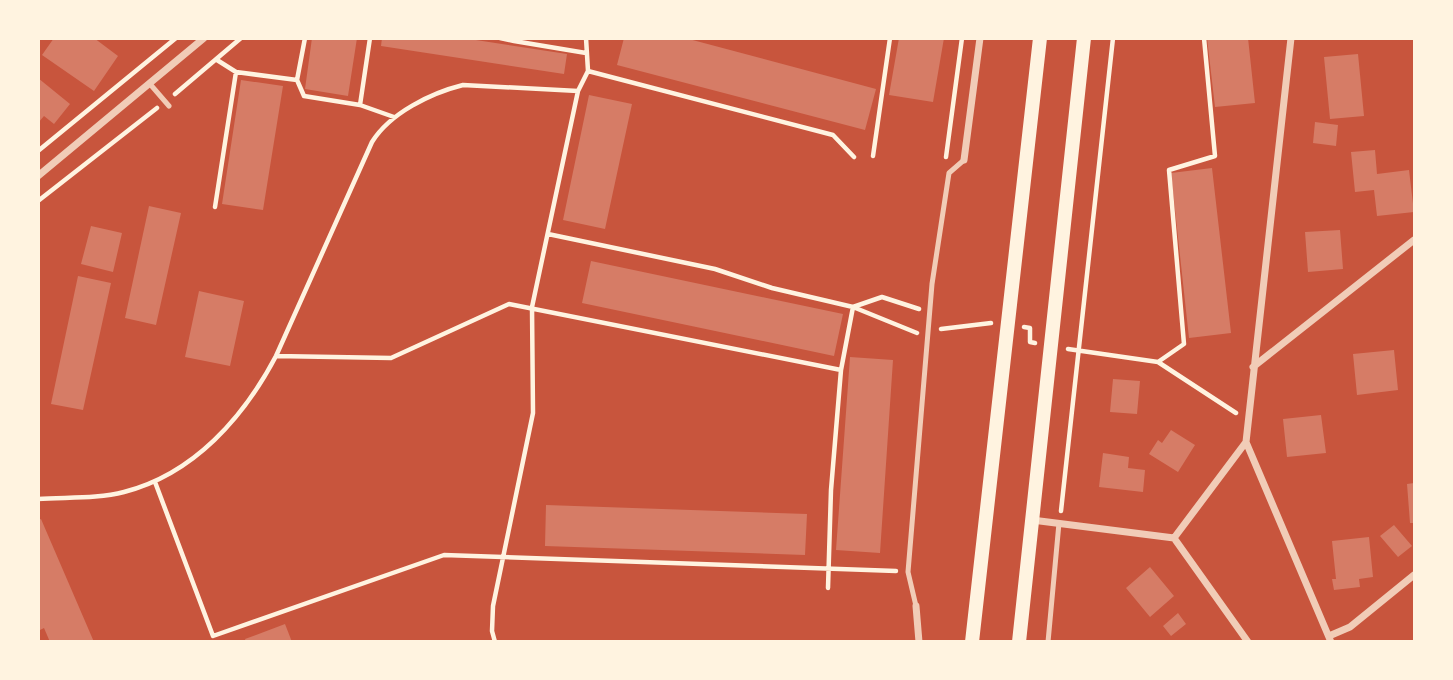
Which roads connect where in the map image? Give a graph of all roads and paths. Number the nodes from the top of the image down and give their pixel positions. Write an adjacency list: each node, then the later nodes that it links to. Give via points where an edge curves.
1 (176, 38): 27 (path)
2 (204, 38): 22 (street)
3 (241, 38): 18 (path)
4 (305, 38): 21 (path)
5 (370, 38): 25 (path)
6 (500, 38): 16 (path)
7 (586, 38): 17 (path)
8 (890, 38): 28 (path)
9 (962, 38): 30 (path)
10 (980, 38): 31 (street)
11 (1040, 38): 64 (main road)
12 (1084, 38): 50 (main road)
13 (1113, 38): 41 (path)
14 (1204, 38): 43 (path, via 1215,156 1169,170 1184,344)
15 (1291, 38): 44 (street)
16 (514, 40): 17 (path)
17 (587, 53): 19 (path)
18 (217, 60): 20 (path); 24 (path)
19 (588, 71): 23 (path); 29 (path, via 832,135)
20 (236, 72): 21 (path); 34 (path)
21 (297, 80): 25 (path, via 304,96)
22 (150, 83): 24 (lane); 32 (street)
23 (578, 90): 26 (path, via 463,85); 35 (path)
24 (167, 104): 33 (path)
25 (360, 105): 26 (path)
26 (395, 117): 42 (path, via 372,142)
27 (38, 151)
28 (873, 156)
29 (854, 157)
30 (946, 158)
31 (964, 160): 39 (lane, via 950,173)
32 (38, 176)
33 (38, 201)
34 (215, 206)
35 (548, 234): 37 (path); 38 (path, via 715,269)
36 (1415, 240): 44 (street)
37 (532, 307): 42 (path, via 509,304 391,358); 45 (path); 53 (path, via 533,413)
38 (853, 307): 39 (path, via 882,298); 40 (path); 45 (path)
39 (930, 312): 40 (lane)
40 (928, 338): 55 (lane)
41 (1079, 351): 43 (path); 51 (path)
42 (275, 356): 48 (path, via 235,420)
43 (1158, 362): 46 (path)
44 (1254, 368): 46 (street)
45 (841, 370): 54 (path)
46 (1248, 421): 47 (street)
47 (1246, 442): 52 (street); 60 (street)
48 (155, 482): 49 (path, via 122,493); 59 (path)
49 (38, 499)
50 (1032, 520): 51 (street); 65 (main road)
51 (1059, 523): 52 (street); 66 (lane)
52 (1174, 538): 67 (street)
53 (502, 557): 54 (path); 59 (path, via 444,555); 62 (path, via 493,606)
54 (826, 569): 55 (path); 57 (path)
55 (908, 572): 58 (lane)
56 (1415, 575): 60 (street)
57 (828, 588)
58 (916, 606): 63 (street)
59 (213, 636): 61 (path)
60 (1330, 639)
61 (217, 642)
62 (495, 642)
63 (919, 642)
64 (972, 642)
65 (1019, 642)
66 (1048, 642)
67 (1248, 642)

